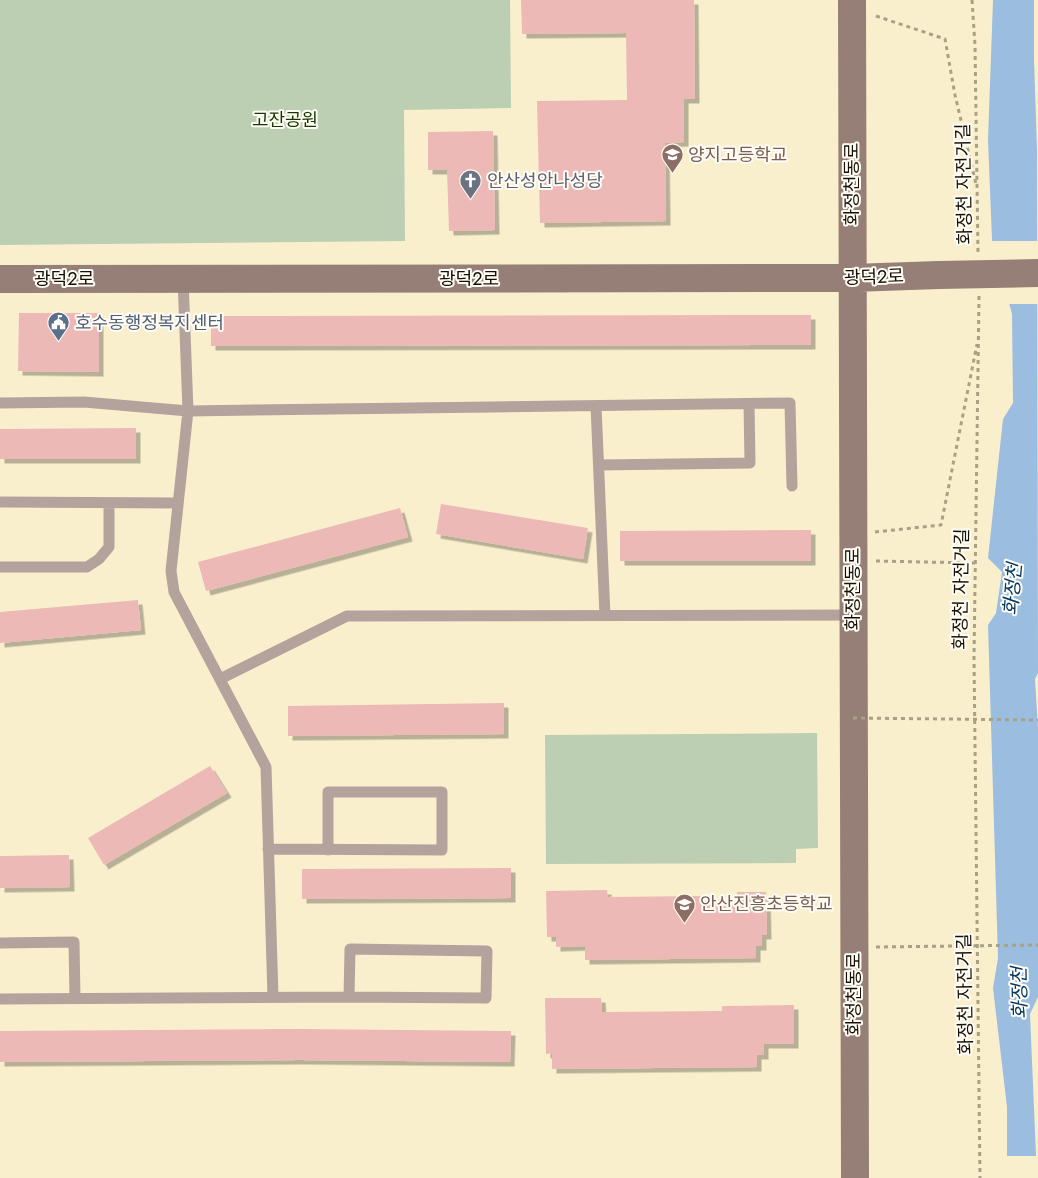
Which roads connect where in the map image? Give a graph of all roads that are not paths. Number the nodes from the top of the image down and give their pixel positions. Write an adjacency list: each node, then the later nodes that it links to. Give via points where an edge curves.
1 (852, 4): 3 (street, 화정천동로)
2 (1038, 273): 3 (street, 광덕2로, bridge)
3 (852, 278): 5 (street, 광덕2로); 16 (street, 화정천동로)
4 (0, 279): 5 (street, 광덕2로)
5 (183, 279): 9 (lane)
6 (0, 403): 9 (lane, via 84,402)
7 (750, 404): 8 (lane); 10 (lane, via 750,463); 11 (lane, via 790,403)
8 (596, 406): 9 (lane); 10 (lane)
9 (188, 411): 14 (lane)
10 (599, 465): 17 (lane)
11 (792, 486)
12 (0, 502): 13 (lane)
13 (109, 503): 14 (lane); 15 (lane, via 109,547 87,567)
14 (178, 503): 18 (lane, via 171,571 174,592)
15 (0, 567)
16 (853, 615): 17 (lane); 26 (street, 화정천동로)
17 (605, 616): 18 (lane, via 347,616)
18 (220, 679): 19 (lane, via 266,767)
19 (268, 849): 20 (lane); 23 (lane)
20 (328, 850): 20 (lane, via 328,792 442,792 442,850)
21 (0, 943): 24 (lane, via 74,942)
22 (349, 996): 22 (lane, via 486,998 487,951 350,949); 23 (lane)
23 (273, 997): 24 (lane)
24 (75, 998): 25 (lane)
25 (0, 1000)
26 (854, 1178)

